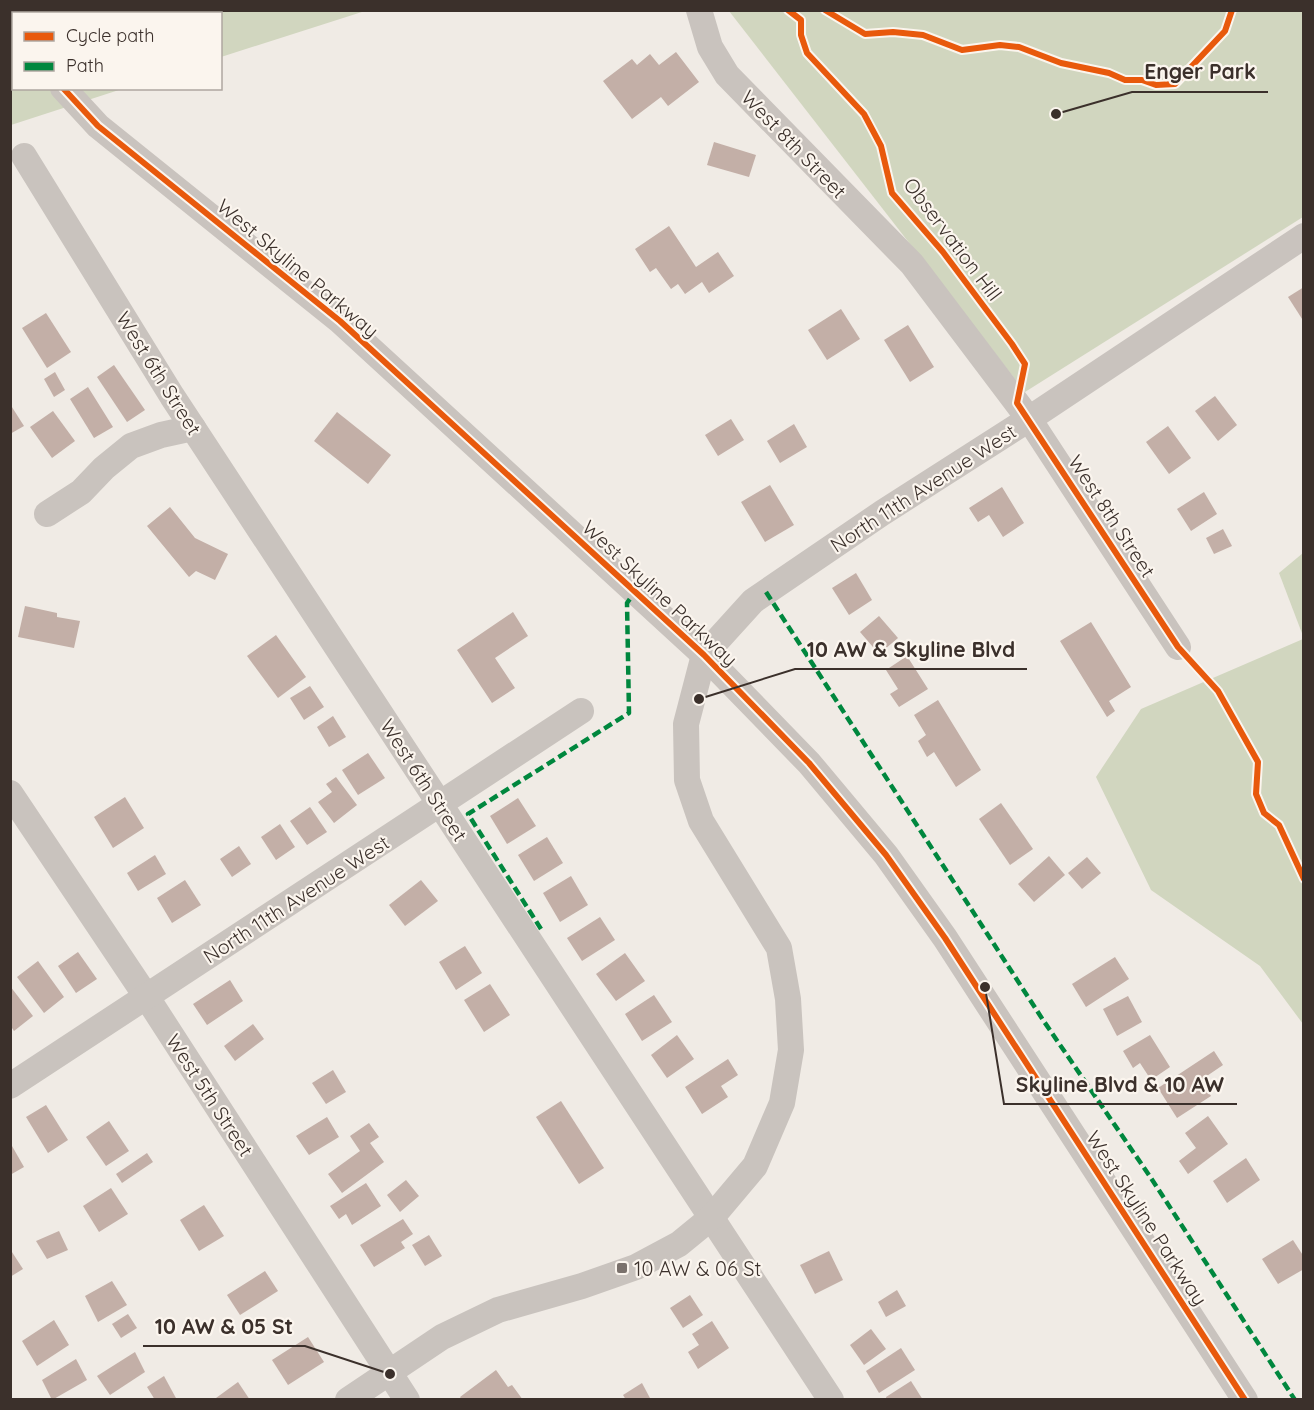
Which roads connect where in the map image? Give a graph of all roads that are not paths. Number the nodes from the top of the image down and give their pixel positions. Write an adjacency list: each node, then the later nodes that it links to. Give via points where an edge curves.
1 (699, 10): 5 (street, West 8th Street, via 710,47 727,75 912,264)
2 (65, 90): 9 (street, West Skyline Parkway, via 98,126 340,321)
3 (24, 156): 6 (street, West 6th Street)
4 (1304, 236): 5 (street, North 11th Avenue West)
5 (1029, 419): 8 (street, West 8th Street); 9 (street, North 11th Avenue West, via 753,601)
6 (193, 428): 7 (street, via 131,446 81,492); 12 (street, West 6th Street)
7 (46, 513)
8 (1178, 647)
9 (704, 655): 15 (street, via 686,724 687,780 701,821 779,948 791,1050 782,1103 755,1166); 20 (street, West Skyline Parkway, via 809,763 886,855 945,938)
10 (581, 711): 12 (street, North 11th Avenue West)
11 (10, 793): 13 (street, West 5th Street)
12 (440, 805): 13 (street, North 11th Avenue West); 15 (street, West 6th Street)
13 (146, 996): 14 (street, North 11th Avenue West); 16 (street, West 5th Street)
14 (10, 1086)
15 (712, 1217): 16 (street, via 679,1244 636,1267 498,1310 442,1337); 19 (street, West 6th Street)
16 (389, 1372): 17 (street); 18 (street, West 5th Street)
17 (348, 1400)
18 (407, 1400)
19 (831, 1400)
20 (1245, 1400)

